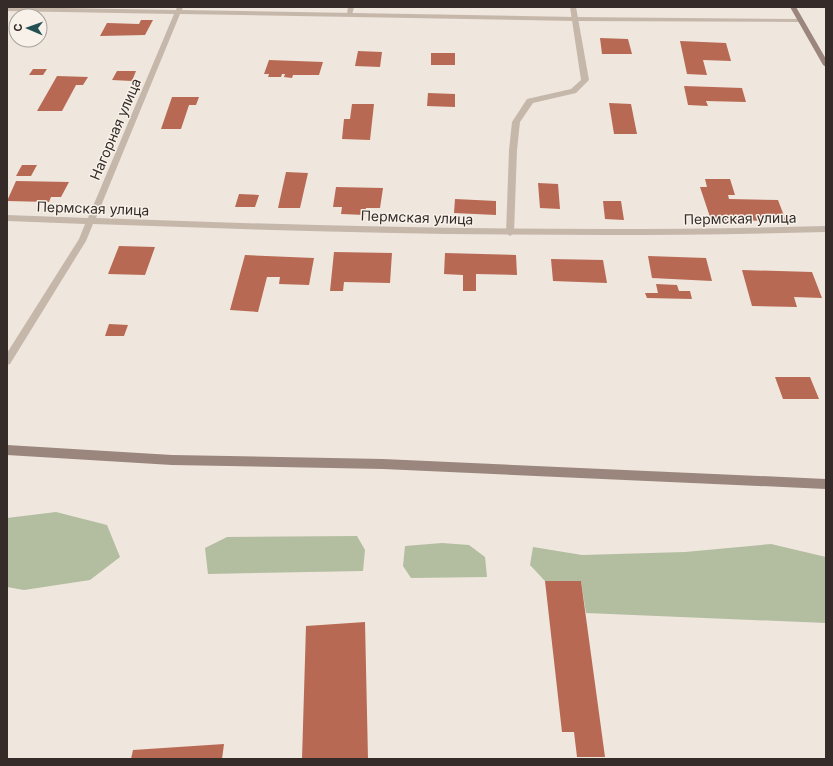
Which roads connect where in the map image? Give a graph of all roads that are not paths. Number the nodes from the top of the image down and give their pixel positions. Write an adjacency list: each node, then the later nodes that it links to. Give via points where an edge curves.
1 (351, 7): 6 (street)
2 (573, 7): 7 (street)
3 (793, 7): 8 (street)
4 (48, 8): 5 (street)
5 (179, 9): 6 (street); 11 (street, Нагорная улица)
6 (350, 14): 7 (street)
7 (575, 19): 8 (street); 13 (street, via 585,80 573,91 530,101 516,122)
8 (800, 20): 9 (street)
9 (826, 64)
10 (7, 218): 11 (street, Пермская улица)
11 (90, 221): 13 (street, Пермская улица); 14 (street, Нагорная улица, via 83,239)
12 (826, 228): 13 (street, Пермская улица, via 738,232)
13 (510, 233)
14 (7, 361)
15 (7, 450): 16 (street, via 172,460 383,464)
16 (826, 484)

